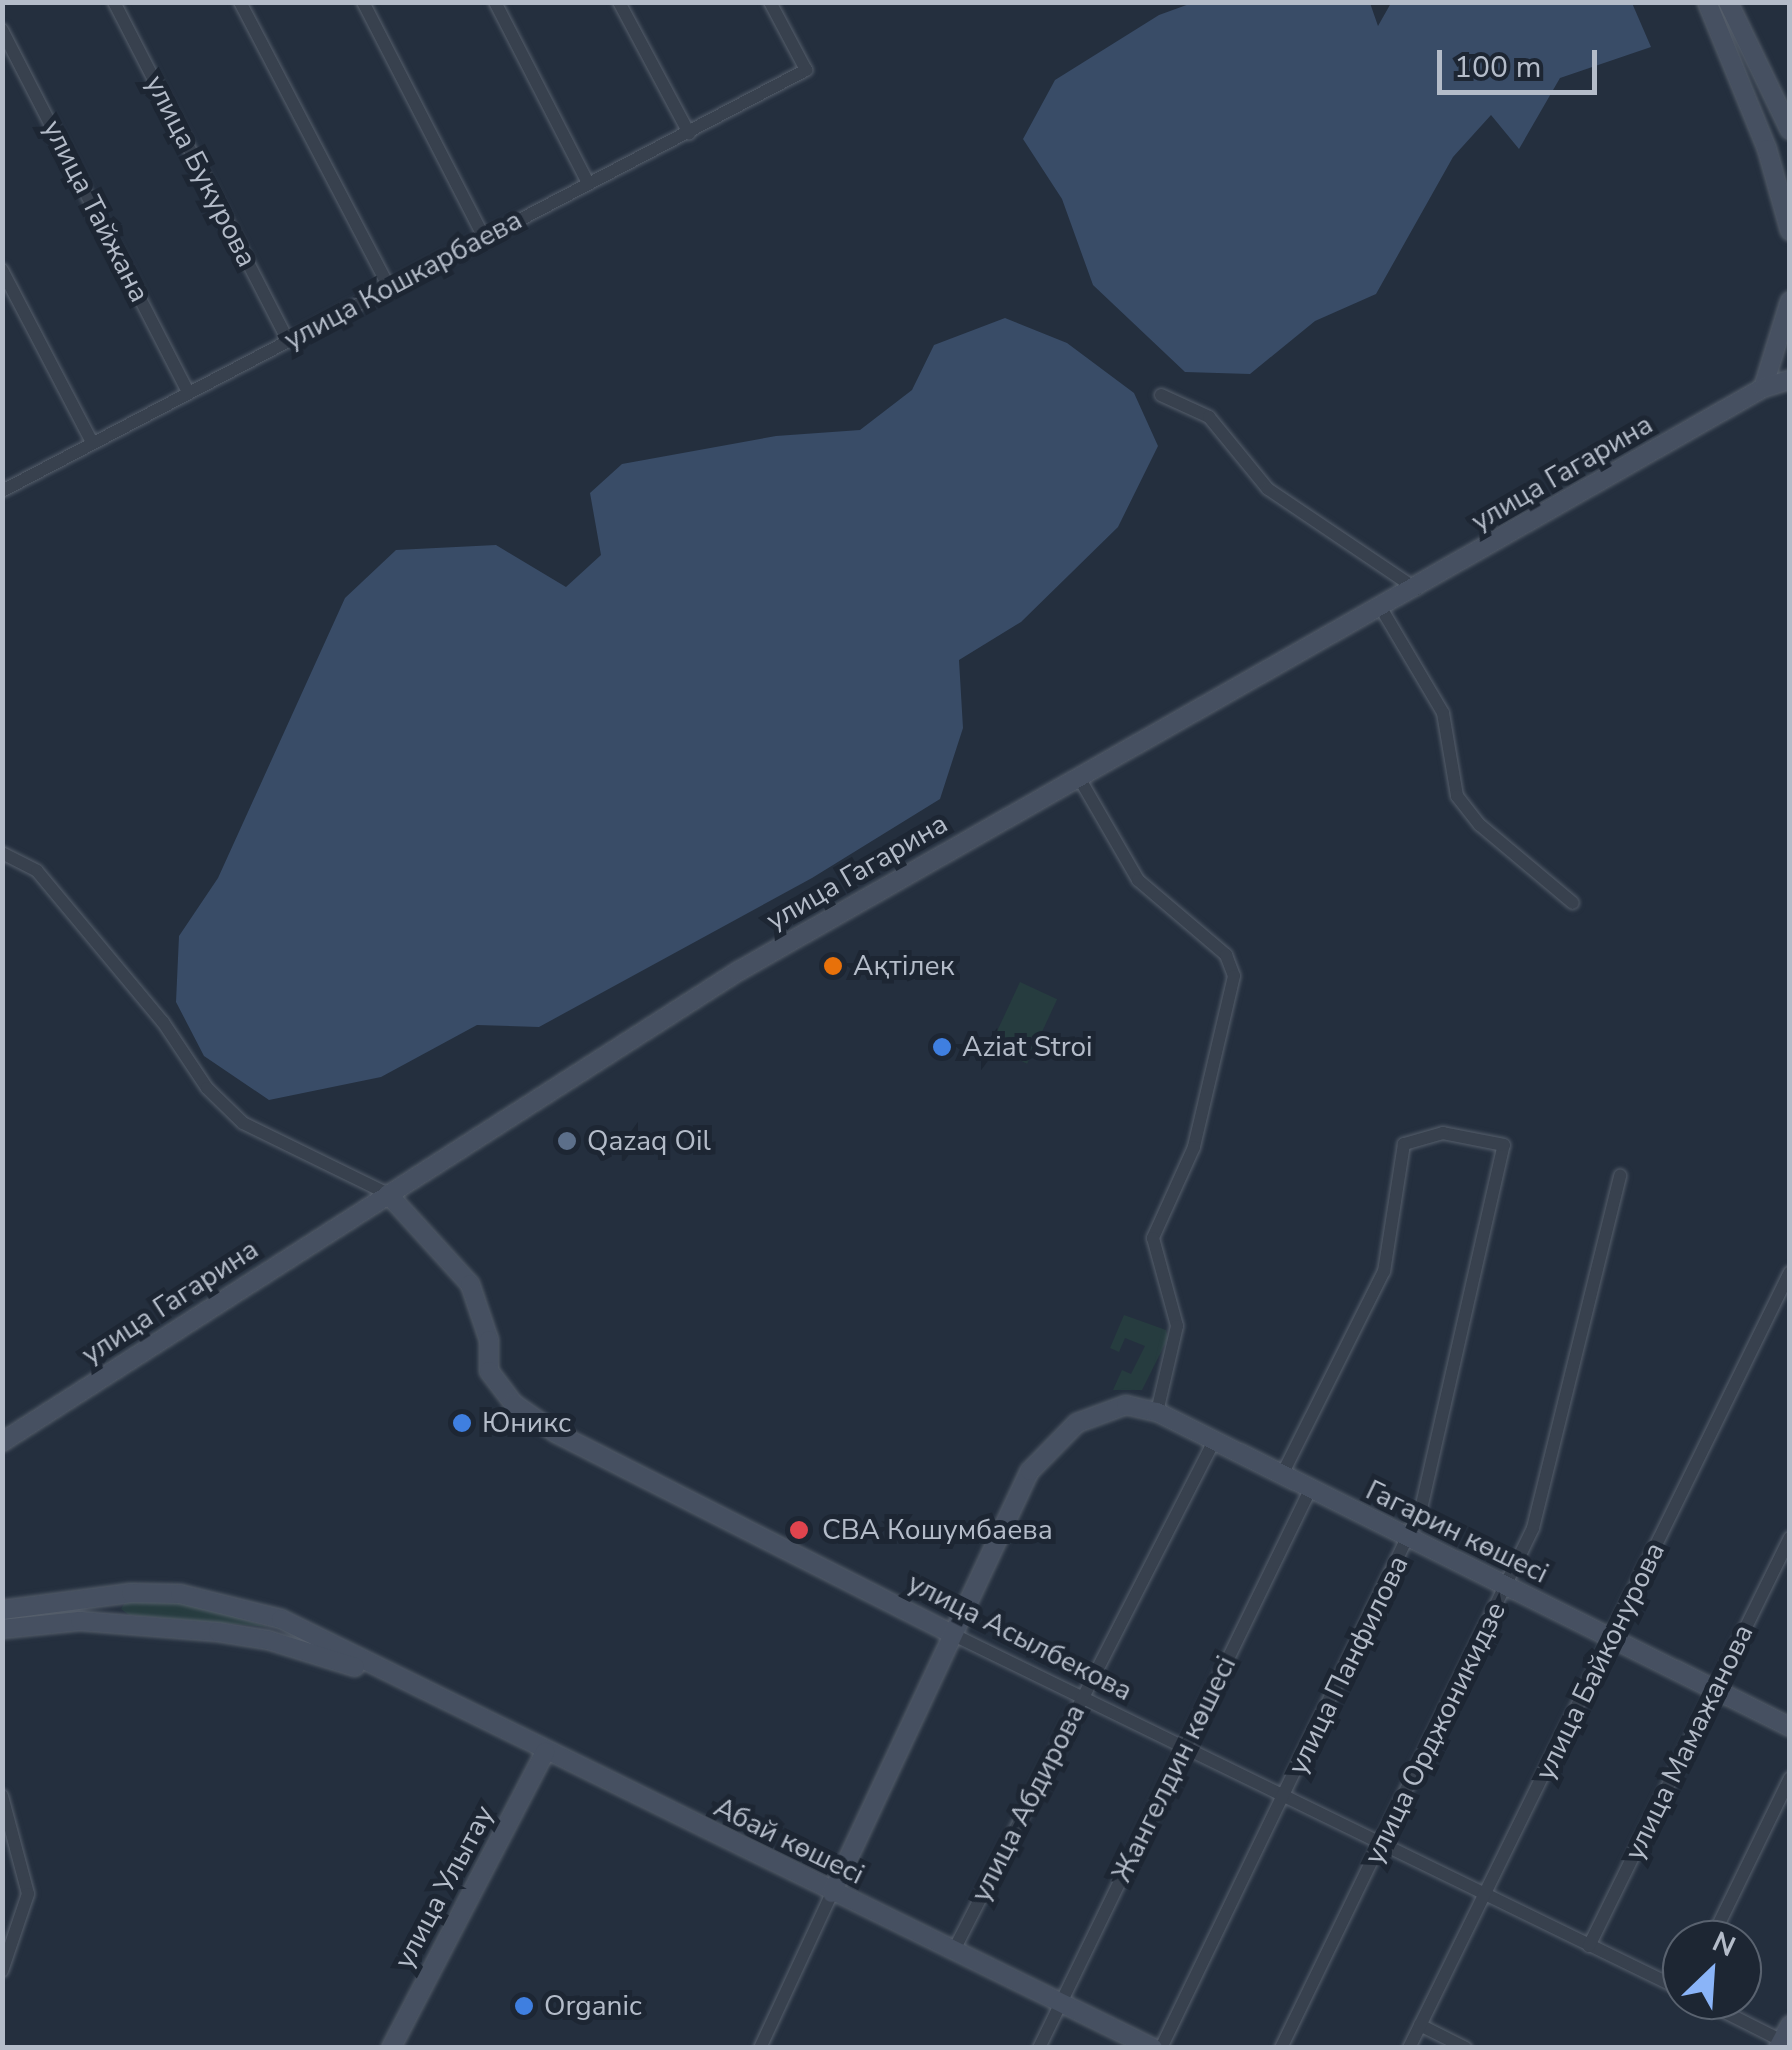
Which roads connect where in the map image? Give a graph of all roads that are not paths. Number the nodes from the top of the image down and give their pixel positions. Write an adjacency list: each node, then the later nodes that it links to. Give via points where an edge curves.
1 (114, 2): 18 (street, улица Букурова)
2 (240, 2): 16 (street)
3 (364, 2): 14 (street)
4 (495, 2): 12 (street)
5 (619, 2): 11 (street)
6 (770, 2): 11 (street, улица Кошкарбаева, via 806,70)
7 (1707, 2): 13 (main road, via 1767,150)
8 (1728, 2): 10 (main road)
9 (2, 30): 21 (street, улица Тайжана)
10 (1790, 130)
11 (689, 133): 12 (street, улица Кошкарбаева)
12 (588, 182): 14 (street, улица Кошкарбаева)
13 (1790, 231)
14 (484, 237): 16 (street, улица Кошкарбаева)
15 (2, 270): 23 (street)
16 (389, 287): 18 (street, улица Кошкарбаева)
17 (1790, 302): 20 (main road)
18 (288, 340): 21 (street, улица Кошкарбаева)
19 (1790, 380): 20 (main road, улица Гагарина)
20 (1763, 388): 25 (main road, улица Гагарина)
21 (188, 392): 23 (street, улица Кошкарбаева)
22 (1161, 395): 25 (street, via 1209,416 1268,489)
23 (92, 442): 24 (street, улица Кошкарбаева)
24 (2, 491)
25 (1416, 589): 26 (main road, улица Гагарина)
26 (1382, 608): 27 (main road, улица Гагарина); 29 (street, via 1443,713 1457,796 1480,825)
27 (1078, 776): 31 (main road, улица Гагарина, via 737,972); 33 (street, via 1138,880 1226,954 1234,976 1194,1147 1152,1238 1177,1326)
28 (2, 853): 31 (street, via 37,871 163,1022 207,1088 243,1123)
29 (1574, 903)
30 (1620, 1176): 40 (street, улица Орджоникидзе, via 1534,1528)
31 (388, 1194): 34 (main road, улица Гагарина); 43 (main road, улица Асылбекова, via 470,1284 489,1340 489,1371 513,1402 556,1433)
32 (1790, 1272): 44 (street, улица Байконурова)
33 (1156, 1412): 35 (main road, Гагарин көшесі); 43 (main road, Гагарин көшесі, via 1126,1405 1060,1436 1030,1470)
34 (2, 1442)
35 (1213, 1443): 36 (main road, Гагарин көшесі); 47 (street, улица Абдирова)
36 (1281, 1476): 37 (main road, Гагарин көшесі); 39 (street, улица Панфилова, via 1384,1271 1404,1144 1463,1133 1504,1145)
37 (1310, 1490): 39 (main road, Гагарин көшесі); 49 (street, Жангелдин көшесі)
38 (1790, 1538): 46 (street, улица Мамажанова)
39 (1410, 1539): 40 (main road, Гагарин көшесі); 52 (street, улица Панфилова)
40 (1506, 1587): 44 (main road, Гагарин көшесі); 54 (street, улица Орджоникидзе)
41 (2, 1610): 45 (main road, Абай көшесі, via 130,1593 220,1599 281,1618)
42 (2, 1629): 45 (main road, Абай көшесі, via 80,1621 235,1635)
43 (952, 1634): 47 (street, улица Асылбекова); 55 (main road)
44 (1612, 1638): 46 (main road, Гагарин көшесі); 56 (street, улица Байконурова)
45 (402, 1683): 50 (main road, Абай көшесі)
46 (1715, 1689): 48 (main road, Гагарин көшесі); 58 (street, улица Мамажанова)
47 (1080, 1700): 49 (street, улица Асылбекова); 59 (street, улица Абдирова)
48 (1790, 1727)
49 (1184, 1749): 52 (street, улица Асылбекова); 62 (street, Жангелдин көшесі)
50 (545, 1752): 55 (main road, Абай көшесі); 66 (main road, улица Улытау)
51 (1790, 1778): 57 (street)
52 (1285, 1794): 54 (street, улица Асылбекова); 70 (street, улица Панфилова)
53 (2, 1796): 60 (street, via 28,1894)
54 (1381, 1842): 56 (street, улица Асылбекова); 71 (street, улица Орджоникидзе)
55 (832, 1893): 59 (main road, Абай көшесі); 67 (street)
56 (1486, 1894): 58 (street, улица Асылбекова); 64 (street, улица Байконурова)
57 (1721, 1920)
58 (1589, 1946): 61 (street, улица Асылбекова)
59 (954, 1950): 62 (main road, Абай көшесі)
60 (2, 1971)
61 (1662, 1981)
62 (1057, 2002): 68 (street, Жангелдин көшесі); 69 (main road, Абай көшесі)
63 (1743, 2020): 65 (street)
64 (1420, 2025): 72 (street, улица Байконурова); 73 (street)
65 (1785, 2040)
66 (391, 2048)
67 (760, 2048)
68 (1039, 2048)
69 (1153, 2048)
70 (1162, 2048)
71 (1281, 2048)
72 (1408, 2048)
73 (1466, 2048)

